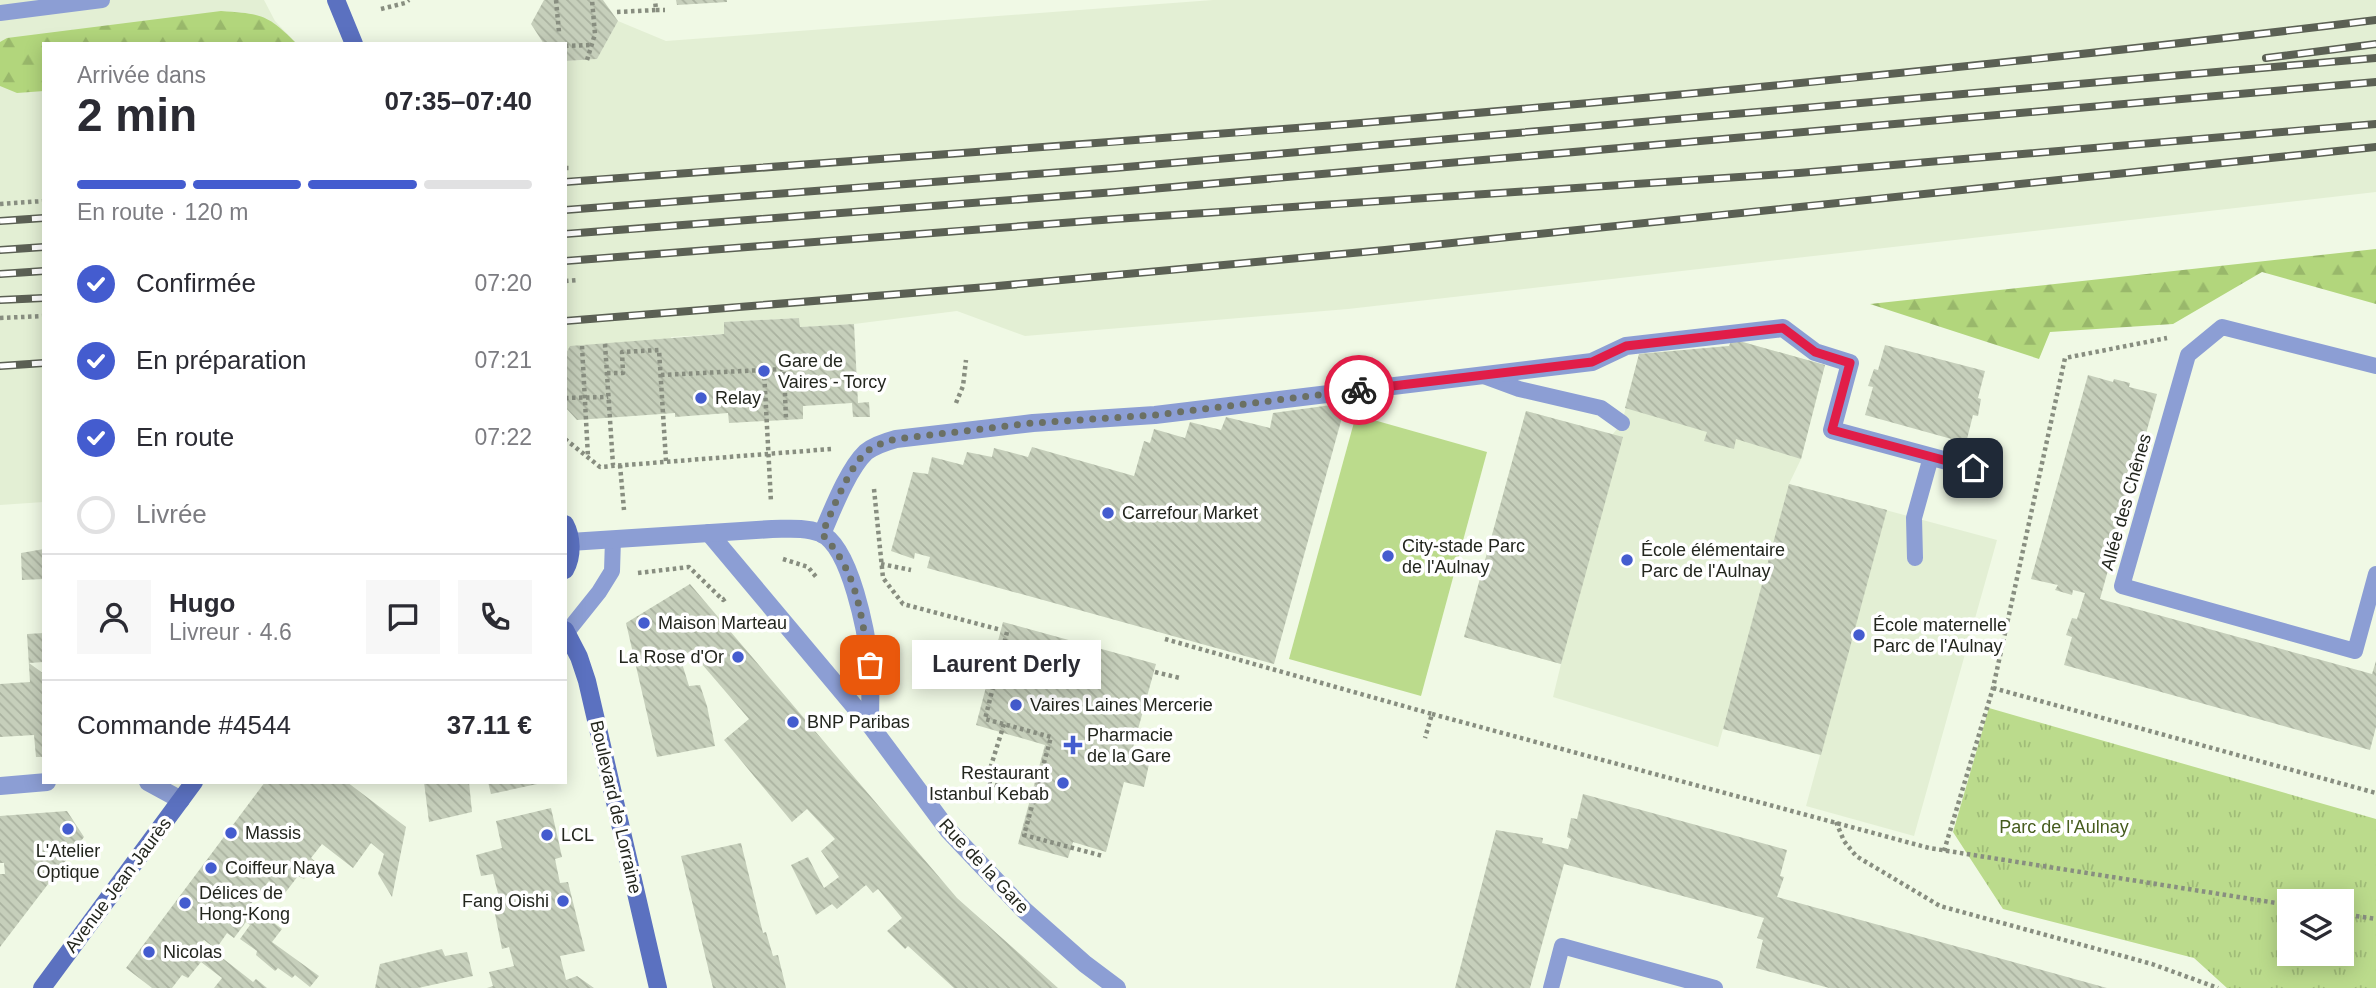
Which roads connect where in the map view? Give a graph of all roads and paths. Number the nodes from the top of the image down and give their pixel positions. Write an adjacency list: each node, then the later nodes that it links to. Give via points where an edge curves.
1 (102, 0): 11 (lane)
2 (336, 0): 13 (main road)
3 (409, 0): 7 (path)
4 (556, 0): 12 (path)
5 (592, 0): 14 (path)
6 (655, 0): 8 (path)
7 (381, 9)
8 (656, 10): 9 (path); 10 (path)
9 (665, 10)
10 (617, 12)
11 (0, 13)
12 (559, 32)
13 (353, 42)
14 (592, 45): 15 (path); 16 (path)
15 (567, 46)
16 (587, 60)
17 (572, 168): 18 (path)
18 (567, 169)
19 (42, 201): 20 (path)
20 (0, 204)
21 (579, 280): 22 (path)
22 (567, 281)
23 (42, 316): 24 (path)
24 (0, 318)
25 (2170, 338): 72 (path, via 2065,358)
26 (605, 344): 31 (path)
27 (582, 346): 37 (path)
28 (966, 360): 34 (path)
29 (2376, 366): 61 (lane, Allée des Chênes, via 2222,327 2188,355 2122,586 2355,651)
30 (764, 370): 32 (path); 38 (path, via 784,369); 42 (path)
31 (607, 373): 32 (path, via 623,373 622,352 659,350); 35 (path)
32 (661, 375): 45 (path)
33 (1481, 375): 39 (lane, via 1601,408); 44 (street, via 1592,362 1626,346 1783,328 1815,352 1850,363 1832,430); 54 (street, via 1155,415 896,439 865,453)
34 (959, 396)
35 (608, 397): 37 (path); 46 (path)
36 (567, 398): 37 (path)
37 (585, 398): 43 (path)
38 (786, 419)
39 (1622, 423)
40 (567, 441): 43 (path)
41 (839, 448): 42 (path)
42 (768, 454): 45 (path); 50 (path)
43 (588, 457): 46 (path, via 600,467)
44 (1931, 457): 48 (street); 57 (lane, via 1914,518)
45 (666, 461): 47 (path)
46 (613, 465): 47 (path)
47 (620, 465): 51 (path)
48 (1973, 468)
49 (874, 485): 58 (path)
50 (771, 510)
51 (625, 522)
52 (568, 533): 55 (street); 59 (main road)
53 (709, 533): 54 (street, via 798,529); 55 (street); 75 (street, Rue de la Gare)
54 (822, 534): 75 (street, via 845,562 854,586 870,665)
55 (613, 539): 65 (lane, via 612,571)
56 (776, 557): 63 (path, via 808,567)
57 (1915, 558)
58 (881, 564): 60 (path); 66 (path, via 883,578 903,604)
59 (567, 566)
60 (911, 570)
61 (2376, 575)
62 (634, 576): 64 (path, via 641,571 689,568 723,600)
63 (822, 584)
64 (734, 592)
65 (567, 630)
66 (1001, 630)
67 (1007, 632): 74 (path, via 985,719)
68 (567, 633): 91 (main road, Boulevard de Lorraine, via 587,681)
69 (1164, 639): 73 (path)
70 (1155, 672): 71 (path)
71 (1180, 678)
72 (1993, 688): 81 (path); 85 (path)
73 (1432, 714): 76 (path); 84 (path)
74 (1004, 724): 82 (path, via 986,782); 82 (path, via 1051,737)
75 (870, 725): 92 (street, Rue de la Gare, via 948,830 1024,910)
76 (1425, 738)
77 (42, 782): 80 (street)
78 (152, 784): 83 (street)
79 (193, 784): 83 (main road, Avenue Jean Jaurès)
80 (0, 786)
81 (2376, 793)
82 (1034, 798): 86 (path, via 1024,835)
83 (181, 800): 90 (main road, Avenue Jean Jaurès)
84 (1836, 822): 85 (path); 95 (path, via 1856,856 1940,906 2152,964)
85 (1944, 851): 87 (path)
86 (1103, 856)
87 (2277, 903)
88 (2354, 916): 89 (path)
89 (2376, 919)
90 (42, 988)
91 (657, 988)
92 (1117, 988)
93 (1551, 988): 94 (lane, via 1562,946)
94 (1715, 988)
95 (2218, 988)

